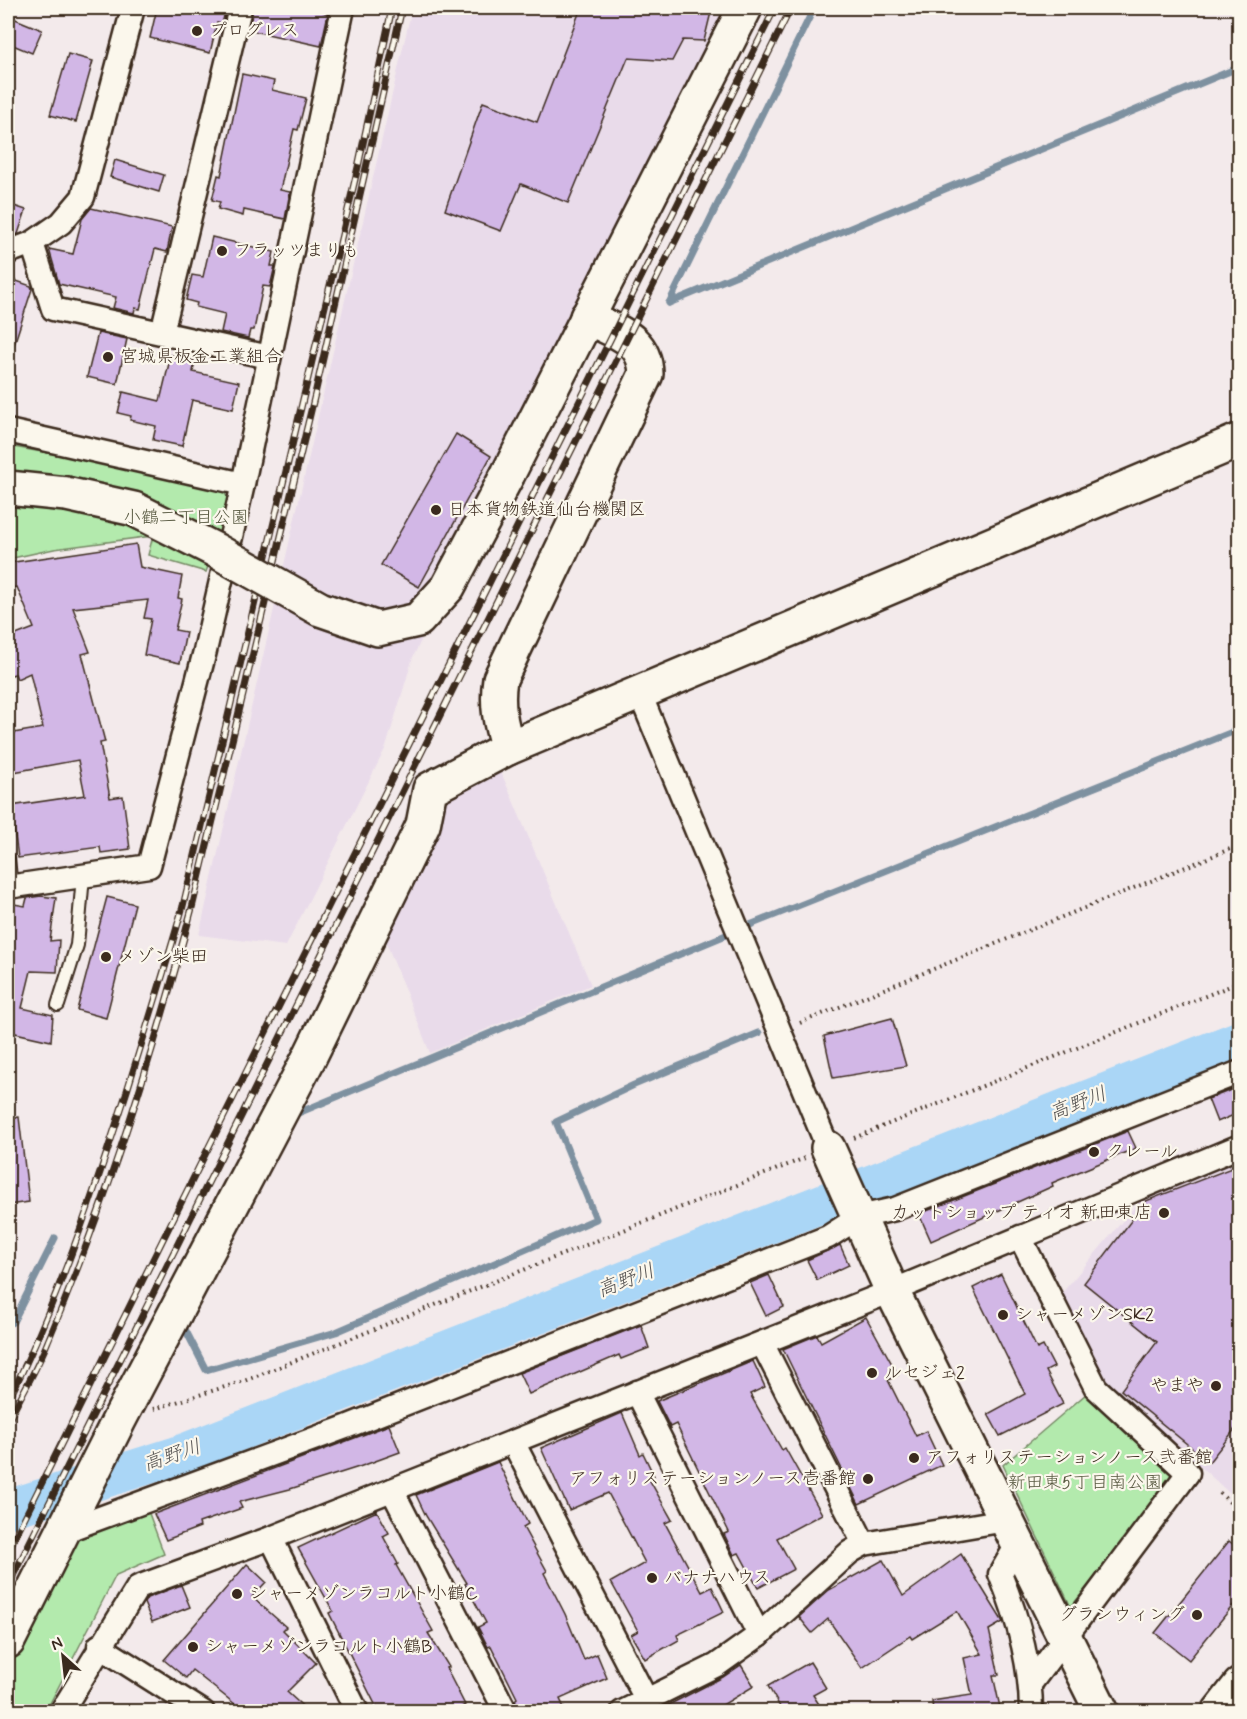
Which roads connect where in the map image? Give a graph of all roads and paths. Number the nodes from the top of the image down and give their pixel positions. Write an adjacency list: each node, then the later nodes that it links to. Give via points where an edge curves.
1 (133, 8): 5 (street, via 83,198 61,223)
2 (240, 8): 8 (street)
3 (343, 8): 9 (street)
4 (745, 8): 7 (street)
5 (32, 243): 6 (street); 8 (street, via 53,309)
6 (8, 252)
7 (587, 317): 13 (street, bridge, via 448,587 418,620 378,629 320,609 134,509 66,494); 15 (street, via 637,344 646,356 646,374 500,679 498,717)
8 (162, 333): 9 (street)
9 (269, 357): 12 (street)
10 (8, 430): 12 (street)
11 (1239, 440): 14 (street)
12 (243, 484): 18 (street, via 205,651 149,866)
13 (8, 488)
14 (640, 694): 15 (street); 22 (street)
15 (508, 748): 31 (street, via 430,789 423,825 315,1048)
16 (1239, 845): 22 (path)
17 (8, 860): 19 (lane)
18 (83, 876): 19 (street); 21 (lane, via 77,945)
19 (9, 887)
20 (1239, 982): 25 (path)
21 (58, 1005)
22 (780, 1031): 25 (street)
23 (1239, 1072): 26 (street, via 895,1209)
24 (1239, 1146): 27 (street)
25 (830, 1151): 26 (street); 31 (path, via 243,1381)
26 (858, 1214): 28 (street); 36 (street, via 817,1241 357,1423)
27 (1020, 1237): 28 (street); 41 (street, via 1096,1388 1188,1473)
28 (892, 1291): 29 (street); 37 (street)
29 (762, 1343): 30 (street); 39 (street)
30 (637, 1392): 32 (street); 40 (street)
31 (117, 1424): 36 (street)
32 (513, 1442): 33 (street); 46 (street)
33 (392, 1490): 38 (street); 50 (street)
34 (1220, 1493): 35 (path)
35 (1239, 1512)
36 (66, 1526): 42 (street)
37 (1012, 1531): 39 (street); 41 (street); 44 (street, via 1000,1574 1015,1611)
38 (271, 1538): 43 (street, via 138,1587); 49 (street)
39 (864, 1544): 40 (street, via 850,1552)
40 (759, 1635): 46 (street, via 717,1665)
41 (1066, 1638): 44 (street); 53 (street)
42 (8, 1641)
43 (99, 1646): 47 (street); 48 (street)
44 (1031, 1683): 52 (street)
45 (1239, 1685): 54 (street)
46 (647, 1701): 51 (street)
47 (61, 1712)
48 (203, 1712)
49 (357, 1712)
50 (506, 1712)
51 (622, 1712)
52 (1031, 1712)
53 (1102, 1712)
54 (1219, 1712)

